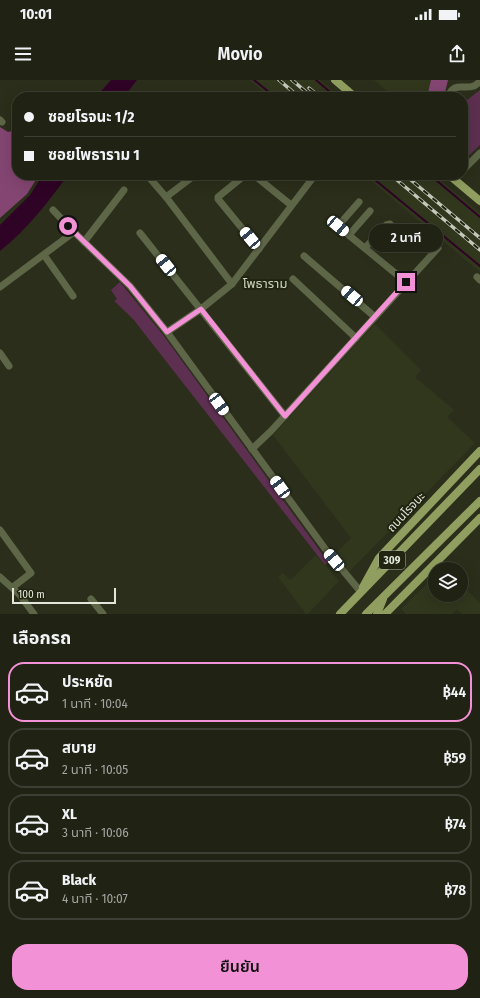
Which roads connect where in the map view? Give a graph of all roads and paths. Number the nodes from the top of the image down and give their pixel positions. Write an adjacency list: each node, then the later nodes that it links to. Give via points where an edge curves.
1 (335, 80): 3 (main road)
2 (480, 82): 4 (street, via 473,86 456,87)
3 (349, 92)
4 (450, 92)
5 (480, 153): 6 (street)
6 (468, 164)
7 (152, 180): 14 (street)
8 (188, 180): 14 (street)
9 (240, 180): 27 (street, via 218,199)
10 (260, 180): 17 (street)
11 (311, 180): 17 (street)
12 (458, 180): 15 (main road)
13 (124, 190): 24 (street)
14 (166, 197): 32 (street)
15 (480, 201)
16 (359, 202): 23 (street, via 336,224)
17 (291, 205): 27 (street)
18 (53, 210): 20 (street)
19 (370, 211): 23 (street)
20 (74, 232): 24 (street); 28 (street)
21 (140, 233): 35 (street)
22 (399, 234): 25 (street, via 390,224 386,225)
23 (349, 235): 25 (street)
24 (84, 242): 37 (street, via 130,286)
25 (365, 248): 31 (street)
26 (438, 248): 31 (street)
27 (260, 249): 32 (street)
28 (44, 255): 33 (street); 34 (street)
29 (304, 256): 36 (street)
30 (293, 279): 38 (street)
31 (406, 282): 36 (street)
32 (232, 284): 35 (street)
33 (0, 287)
34 (73, 296)
35 (201, 309): 37 (street); 41 (street)
36 (375, 316): 38 (street)
37 (167, 332): 42 (street)
38 (356, 338): 41 (street)
39 (0, 354): 40 (street)
40 (9, 366)
41 (285, 416): 42 (street)
42 (252, 449): 51 (street)
43 (480, 451): 51 (main road, ถนนโรจนะ, via 379,558)
44 (480, 469): 51 (main road, ถนนโรจนะ / 309)
45 (480, 501): 50 (main road, 309)
46 (480, 518): 58 (main road)
47 (0, 530): 49 (street, via 31,573)
48 (0, 577): 49 (street)
49 (13, 587): 53 (street)
50 (386, 593): 56 (main road, 309); 57 (main road)
51 (359, 594): 55 (main road, ถนนโรจนะ / 309)
52 (92, 599): 54 (street)
53 (34, 614)
54 (103, 614)
55 (340, 614)
56 (366, 614)
57 (377, 614)
58 (385, 614)

